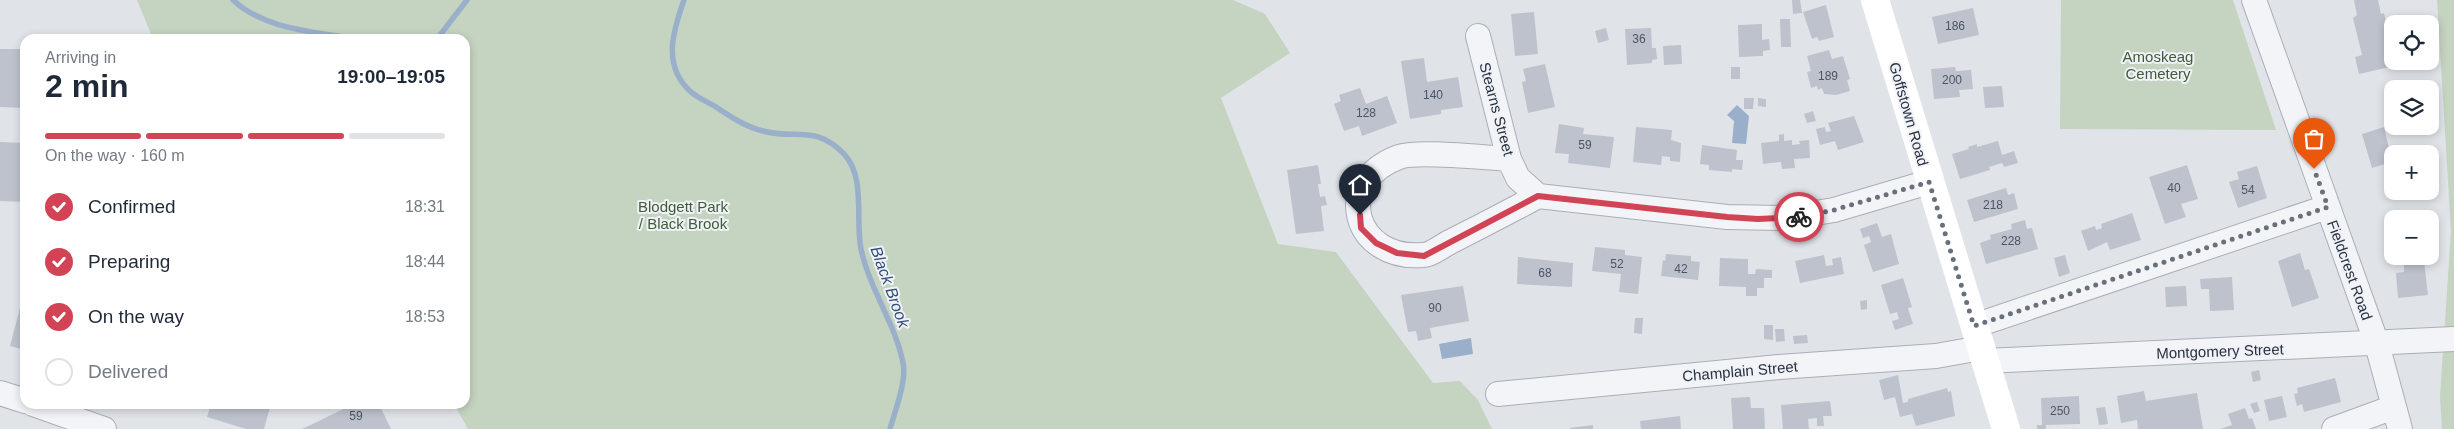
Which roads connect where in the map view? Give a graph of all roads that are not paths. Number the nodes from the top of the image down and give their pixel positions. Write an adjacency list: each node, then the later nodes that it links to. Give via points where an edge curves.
1 (1875, 0): 5 (main road, Goffstown Road)
2 (2254, 0): 7 (street, Fieldcrest Road)
3 (1478, 36): 4 (street, Stearns Street)
4 (1509, 159): 6 (street, Stearns Street, via 1518,178); 6 (street, via 1401,156 1379,166 1363,185 1358,203 1361,228 1376,243 1397,253 1424,256)
5 (1929, 182): 6 (street, via 1834,210 1785,218 1727,217); 10 (main road, Goffstown Road)
6 (1538, 196)
7 (2328, 207): 9 (street, Fieldcrest Road); 10 (street)
8 (2454, 339): 9 (street, Montgomery Street)
9 (2377, 344): 10 (street, Montgomery Street); 15 (street, Fieldcrest Road)
10 (1980, 345): 12 (street, Champlain Street, via 1936,356); 17 (main road, Goffstown Road)
11 (0, 393): 13 (street)
12 (1498, 394)
13 (20, 399)
14 (47, 409): 16 (street)
15 (2397, 418): 18 (street)
16 (104, 429)
17 (2006, 429)
18 (2334, 429)

